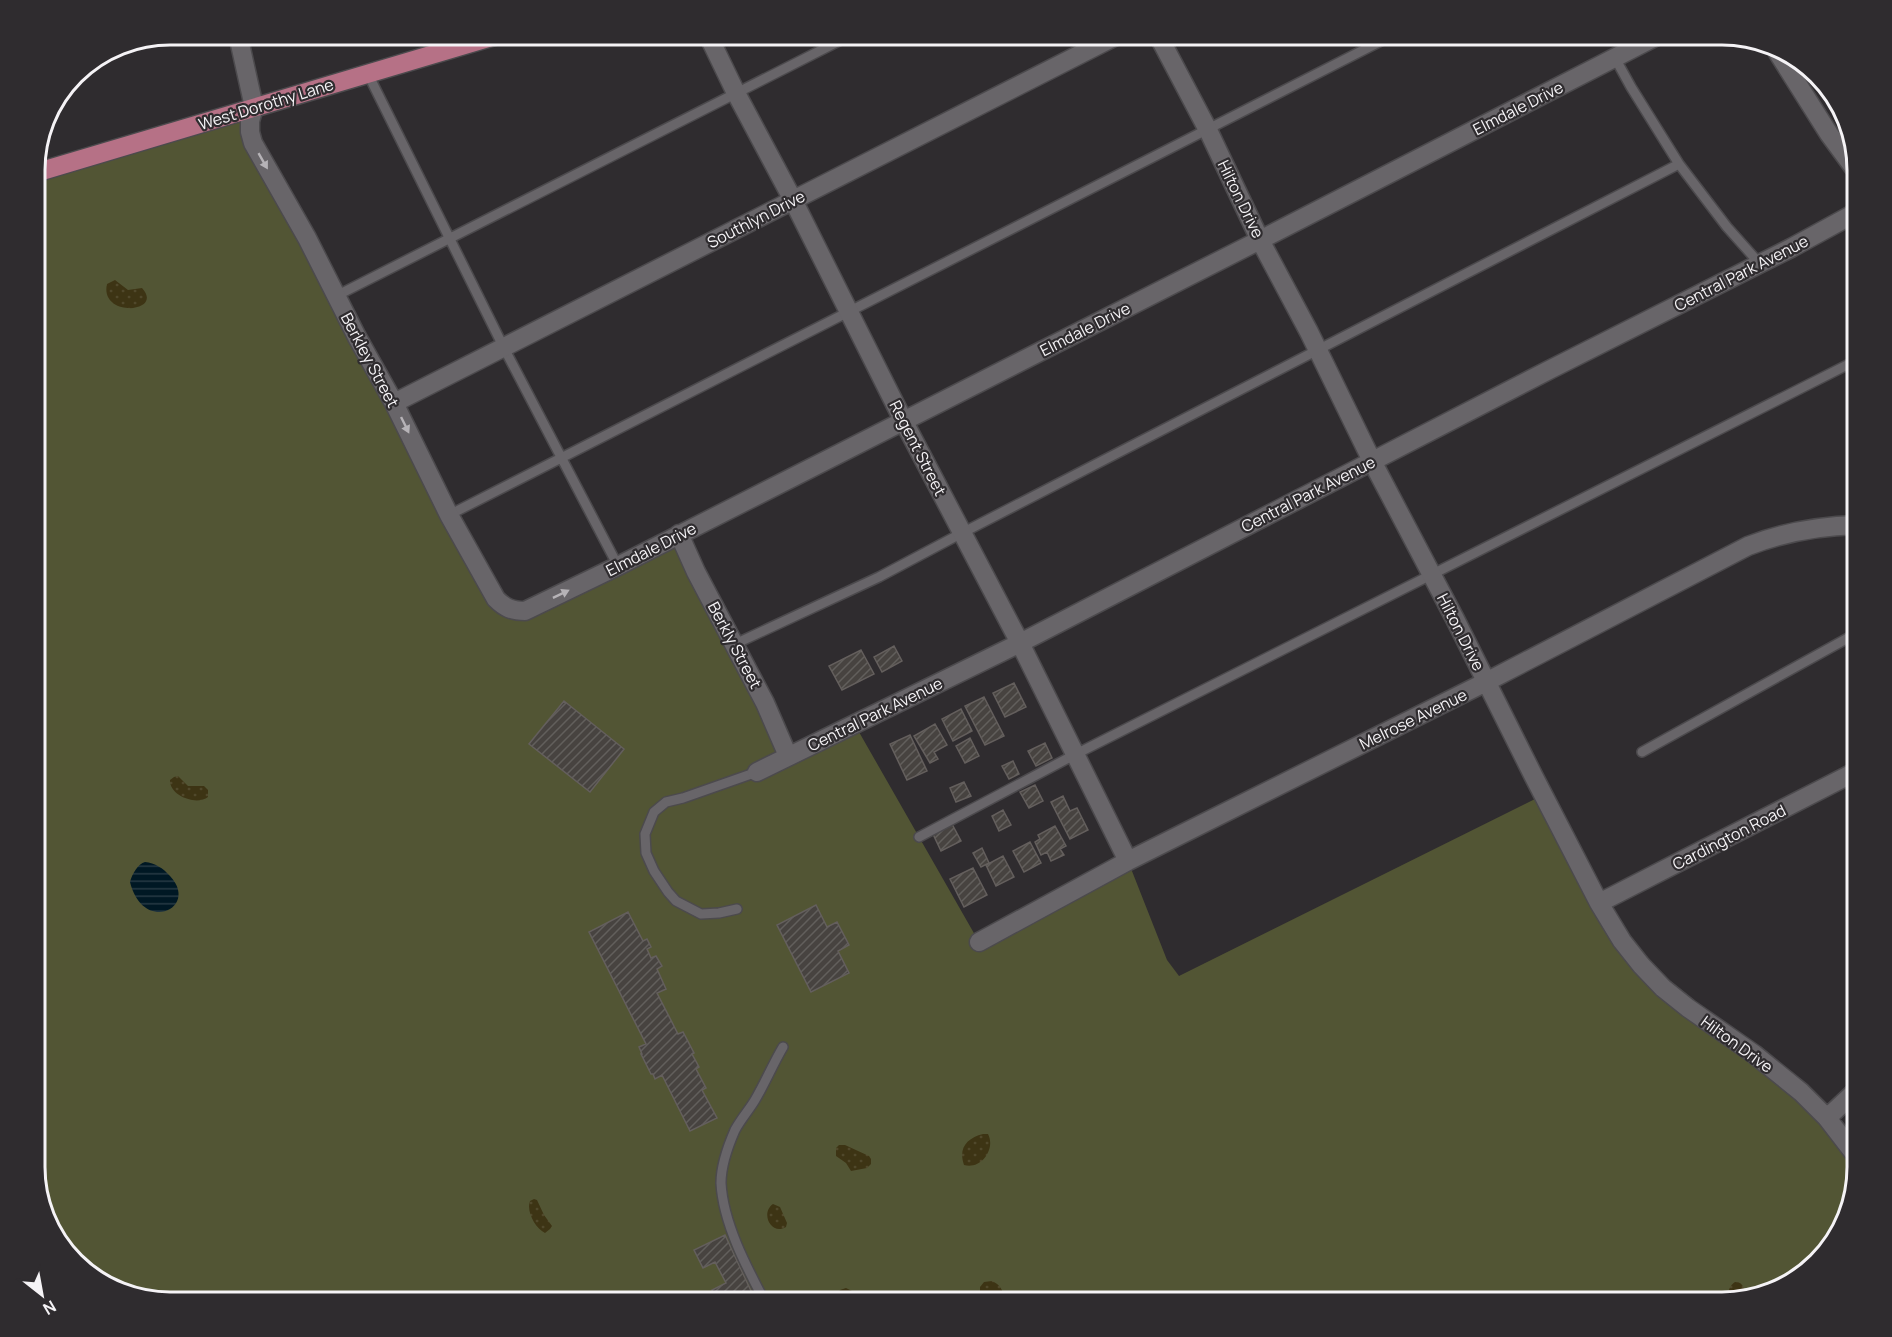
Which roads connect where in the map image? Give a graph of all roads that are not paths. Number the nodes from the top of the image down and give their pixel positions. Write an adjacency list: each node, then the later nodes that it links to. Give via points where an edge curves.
1 (240, 45): 13 (street, Berkley Street)
2 (460, 45): 11 (main road, West Dorothy Lane)
3 (713, 45): 12 (street, Regent Street)
4 (830, 45): 12 (lane)
5 (1096, 45): 18 (street, Southlyn Drive)
6 (1164, 45): 14 (street, Hilton Drive)
7 (1371, 45): 14 (lane)
8 (1639, 45): 9 (street, Elmdale Drive)
9 (1615, 58): 16 (lane); 21 (street, Elmdale Drive)
10 (1783, 61): 15 (street)
11 (368, 74): 13 (main road, West Dorothy Lane); 20 (lane)
12 (736, 93): 18 (street, Regent Street); 20 (lane)
13 (254, 107): 17 (main road, West Dorothy Lane); 23 (street, Berkley Street, one-way to 23, via 250,121 253,144)
14 (1208, 130): 21 (street, Hilton Drive); 24 (lane)
15 (1846, 157)
16 (1679, 164): 22 (lane); 26 (lane)
17 (45, 170)
18 (793, 200): 24 (street, Regent Street); 25 (street, Southlyn Drive)
19 (1847, 217): 22 (street, Central Park Avenue)
20 (449, 239): 23 (lane); 25 (lane)
21 (1260, 240): 26 (street, Hilton Drive); 29 (street, Elmdale Drive)
22 (1760, 264): 31 (street, Central Park Avenue)
23 (336, 296): 28 (street, Berkley Street)
24 (849, 312): 29 (street, Regent Street); 30 (lane)
25 (504, 348): 28 (street, Southlyn Drive); 30 (lane)
26 (1318, 351): 31 (street, Hilton Drive); 34 (lane)
27 (1847, 365): 37 (lane)
28 (394, 404): 32 (street, Berkley Street, one-way to 32)
29 (903, 420): 34 (street, Regent Street); 35 (street, Elmdale Drive)
30 (562, 458): 32 (lane); 36 (lane)
31 (1372, 461): 37 (street, Hilton Drive); 40 (street, Central Park Avenue)
32 (449, 515): 38 (street, Berkley Street, via 496,599)
33 (1847, 522): 42 (street, Melrose Avenue, via 1802,529 1748,546)
34 (962, 532): 40 (street, Regent Street); 41 (lane, via 879,577)
35 (679, 534): 36 (street, Elmdale Drive); 41 (street, Berkly Street)
36 (618, 566): 38 (street, Elmdale Drive, one-way to 36, via 530,610)
37 (1432, 574): 42 (street, Hilton Drive); 44 (lane)
38 (507, 608)
39 (1847, 639): 43 (lane)
40 (1020, 643): 44 (street, Regent Street); 45 (street, Central Park Avenue)
41 (735, 644): 45 (street, Berkly Street)
42 (1486, 682): 49 (street, Melrose Avenue); 50 (street, Hilton Drive)
43 (1642, 752)
44 (1076, 754): 48 (lane); 49 (street, Regent Street)
45 (788, 756): 46 (street, Central Park Avenue)
46 (756, 772): 51 (lane, via 666,802 654,812 645,834 646,852 676,902 701,914)
47 (1847, 776): 50 (street, Cardington Road)
48 (919, 837)
49 (1128, 861): 52 (street, Melrose Avenue)
50 (1599, 903): 55 (street, Hilton Drive, via 1622,941 1663,988 1754,1054)
51 (737, 909)
52 (979, 942)
53 (783, 1047): 57 (lane, via 734,1132 721,1182 731,1229)
54 (1847, 1099): 55 (street)
55 (1827, 1118): 56 (street, Hilton Drive)
56 (1847, 1144)
57 (760, 1292)

